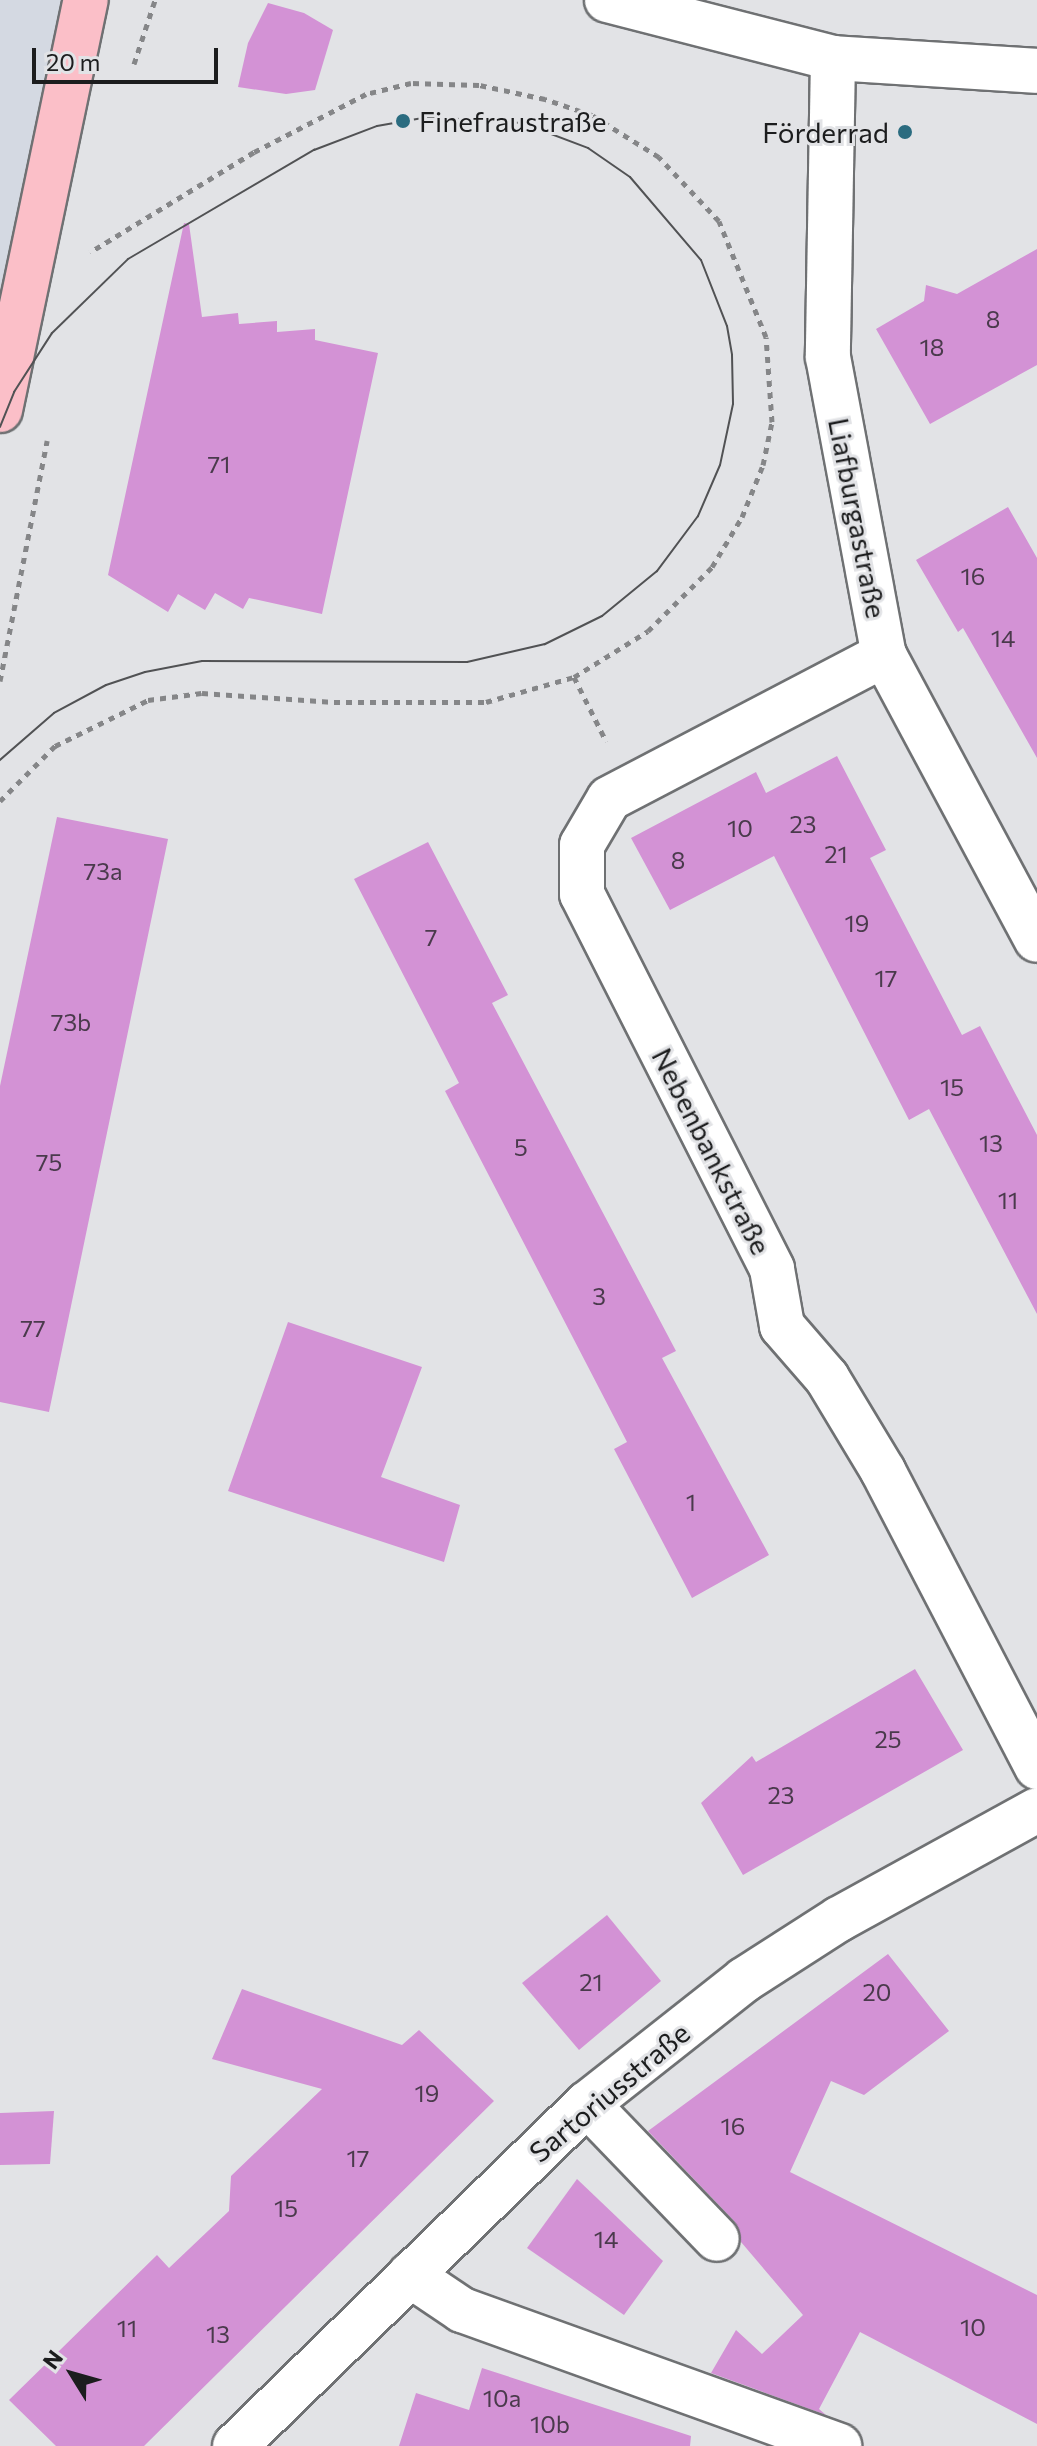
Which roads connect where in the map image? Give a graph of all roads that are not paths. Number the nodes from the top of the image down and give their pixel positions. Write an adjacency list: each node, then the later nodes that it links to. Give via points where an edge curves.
1 (86, 0): 5 (main road)
2 (607, 0): 3 (street)
3 (833, 58): 4 (street); 6 (street, Liafburgastraße, via 828,357)
4 (1037, 71)
5 (0, 410)
6 (884, 655): 7 (street, Liafburgastraße); 8 (street, Nebenbankstraße, via 609,799 582,845 582,894 772,1269 782,1326 827,1378 883,1471)
7 (1037, 940)
8 (1037, 1767)
9 (1037, 1810): 10 (street, Sartoriusstraße, via 839,1919 744,1980)
10 (587, 2104): 11 (street); 12 (street, Sartoriusstraße)
11 (717, 2239)
12 (410, 2275): 13 (street, Sartoriusstraße); 14 (street, via 462,2310)
13 (235, 2446)
14 (839, 2446)

